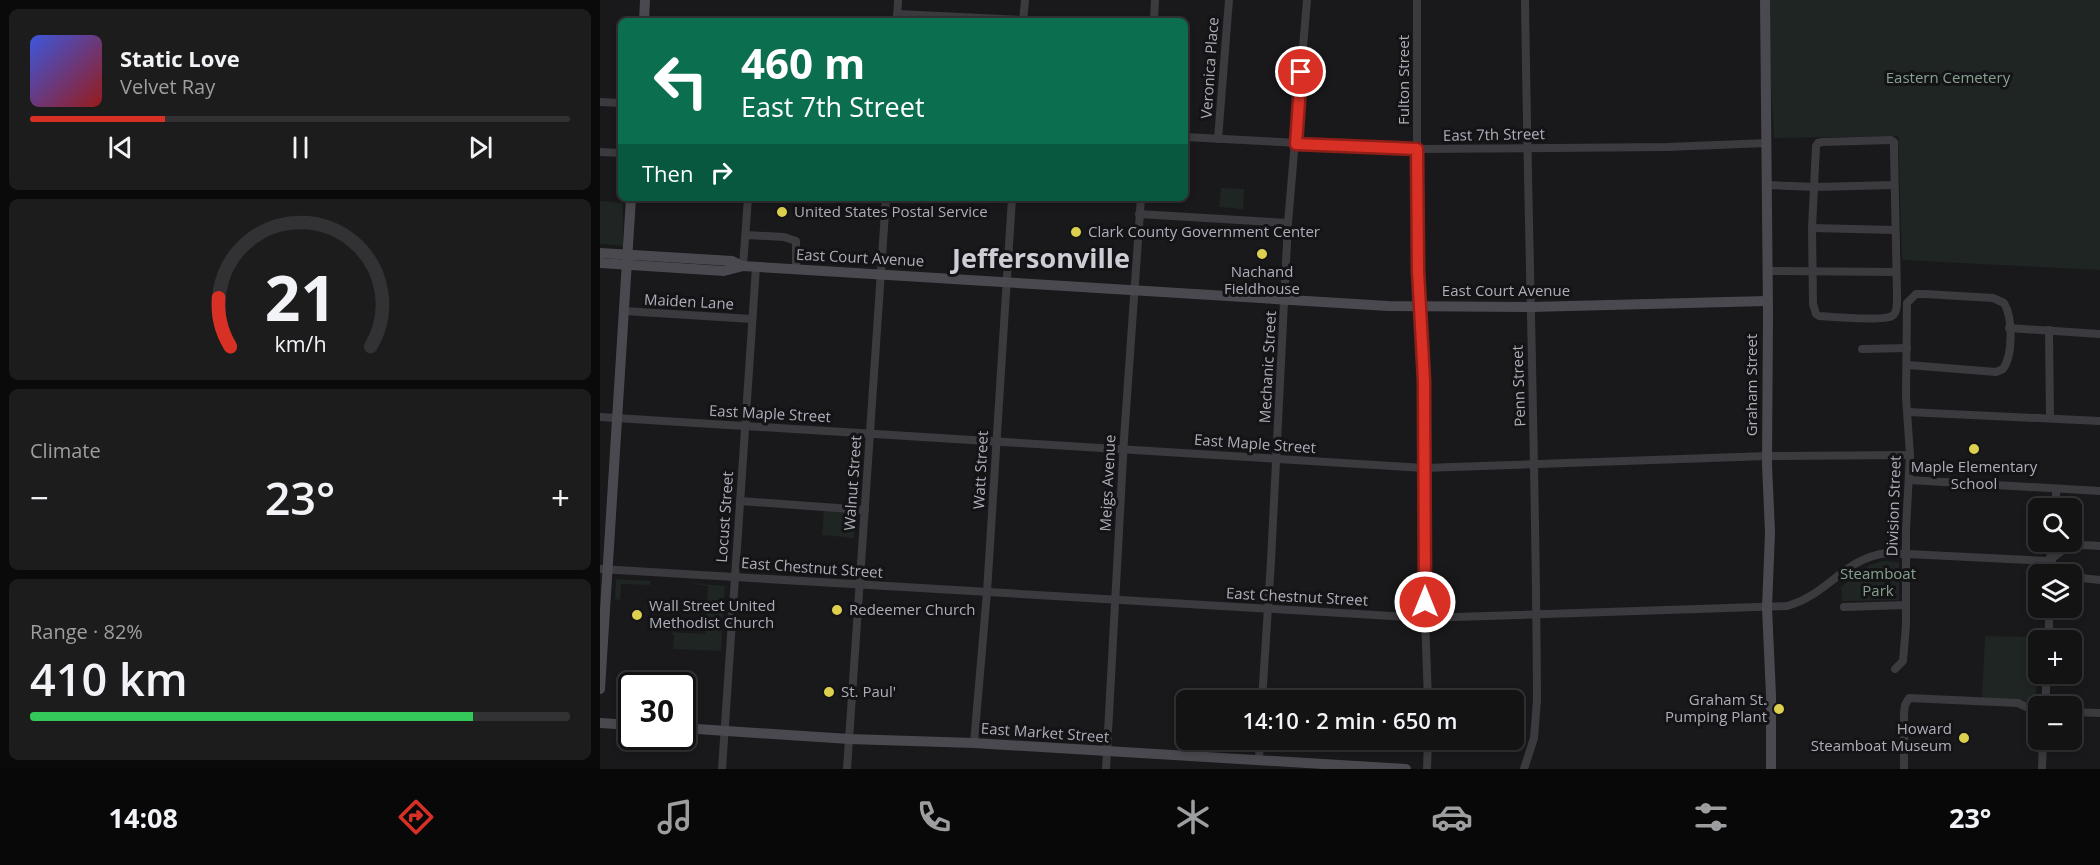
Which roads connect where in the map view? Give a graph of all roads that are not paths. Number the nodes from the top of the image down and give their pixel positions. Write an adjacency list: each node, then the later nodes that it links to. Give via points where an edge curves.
1 (645, 0): 11 (street)
2 (898, 0): 10 (street)
3 (1024, 0): 13 (street)
4 (1155, 0): 14 (street)
5 (1229, 0): 18 (street, Veronica Place)
6 (1307, 0): 20 (street, Mechanic Street)
7 (1418, 0): 22 (street, Fulton Street)
8 (1525, 0): 21 (street, Penn Street)
9 (1765, 0): 19 (street, Graham Street)
10 (897, 17): 12 (street)
11 (644, 18)
12 (928, 18)
13 (1023, 18)
14 (1154, 18)
15 (600, 102): 16 (street)
16 (618, 103)
17 (1188, 137): 18 (street, East 7th Street)
18 (1218, 139): 20 (street, East 7th Street)
19 (1767, 143): 21 (street, East 7th Street); 25 (street, Graham Street)
20 (1296, 144): 22 (street, East 7th Street); 34 (street, Mechanic Street)
21 (1526, 148): 22 (street, East 7th Street); 53 (street, Penn Street)
22 (1417, 149): 52 (street, Fulton Street)
23 (600, 152): 24 (street)
24 (618, 153)
25 (1767, 185): 27 (street); 44 (street, Graham Street)
26 (1894, 185): 27 (street); 27 (street, via 1891,140 1818,143); 36 (street)
27 (1816, 187): 35 (street)
28 (631, 201): 39 (street)
29 (748, 201): 37 (street)
30 (886, 201): 47 (street, Walnut Street)
31 (1012, 201): 48 (street, Watt Street)
32 (1141, 201): 33 (street, Meigs Avenue)
33 (1139, 214): 34 (street); 49 (street, Meigs Avenue)
34 (1288, 223): 50 (street, Mechanic Street)
35 (1812, 228): 36 (street); 45 (street)
36 (1895, 230): 46 (street)
37 (746, 235): 41 (street); 43 (street, via 796,241)
38 (600, 253): 39 (street, East Court Avenue)
39 (627, 260): 40 (street, East Court Avenue); 41 (street, East Court Avenue, via 724,271); 54 (street)
40 (600, 263)
41 (743, 266): 42 (street, East Court Avenue)
42 (756, 267): 43 (street, East Court Avenue); 55 (street, Locust Street)
43 (796, 270): 47 (street, East Court Avenue)
44 (1767, 271): 45 (street); 51 (street, Graham Street)
45 (1813, 271): 46 (street); 46 (street, via 1816,314 1882,317 1895,313)
46 (1896, 272)
47 (881, 275): 48 (street, East Court Avenue); 68 (street, Walnut Street)
48 (1006, 282): 49 (street, East Court Avenue); 69 (street, Watt Street)
49 (1134, 290): 50 (street, East Court Avenue); 70 (street, Meigs Avenue)
50 (1285, 299): 52 (street, East Court Avenue); 73 (street, Mechanic Street)
51 (1767, 301): 53 (street, East Court Avenue); 72 (street, Graham Street)
52 (1419, 306): 53 (street, East Court Avenue); 75 (street, Fulton Street)
53 (1530, 307): 74 (street, Penn Street)
54 (624, 311): 55 (street, Maiden Lane); 64 (street)
55 (753, 319): 67 (street, Locust Street)
56 (2009, 328): 57 (street); 59 (street, Division Street, via 2007,308 1997,299 1916,294 1907,303); 61 (street, Division Street, via 2008,359 2003,369 1996,372)
57 (2049, 330): 58 (street); 65 (street)
58 (2100, 334)
59 (1907, 348): 60 (street); 61 (street, Division Street)
60 (1862, 349)
61 (1908, 365): 62 (street, Division Street)
62 (1908, 412): 65 (street); 71 (street, Division Street)
63 (600, 417): 64 (street, East Maple Street)
64 (617, 418): 67 (street, East Maple Street); 87 (street)
65 (2050, 418): 66 (street)
66 (2100, 421)
67 (745, 426): 68 (street, East Maple Street); 80 (street, Locust Street)
68 (870, 433): 69 (street, East Maple Street); 81 (street, Walnut Street)
69 (996, 441): 70 (street, East Maple Street); 92 (street, Watt Street)
70 (1123, 450): 73 (street, East Maple Street); 93 (street, Meigs Avenue)
71 (1910, 455): 72 (street, East Maple Street); 76 (street, Division Street)
72 (1767, 456): 74 (street, East Maple Street); 96 (street, Graham Street)
73 (1276, 459): 75 (street, East Maple Street); 97 (street, Mechanic Street)
74 (1535, 463): 75 (street, East Maple Street); 98 (street, Penn Street)
75 (1424, 468): 99 (street, Fulton Street)
76 (1909, 480): 77 (street); 84 (street, Division Street)
77 (2056, 489): 78 (street); 79 (street)
78 (2100, 491)
79 (2056, 498)
80 (740, 501): 81 (street); 88 (street, Locust Street)
81 (865, 510): 91 (street, Walnut Street)
82 (2100, 546): 85 (street, via 2067,546)
83 (2051, 552): 85 (street)
84 (1906, 553): 85 (street, East Chestnut Street); 94 (street, Division Street); 96 (street, East Chestnut Street, via 1861,559 1801,603)
85 (2049, 561): 86 (street)
86 (2053, 564)
87 (604, 569): 88 (street, East Chestnut Street); 101 (street)
88 (735, 576): 91 (street, East Chestnut Street); 110 (street, Locust Street)
89 (2082, 578): 90 (street)
90 (2100, 580)
91 (860, 584): 92 (street, East Chestnut Street); 111 (street, Walnut Street)
92 (987, 592): 93 (street, East Chestnut Street); 112 (street, Watt Street)
93 (1115, 600): 97 (street, East Chestnut Street); 116 (street, Meigs Avenue)
94 (1906, 605): 95 (street); 100 (street, Division Street, via 1904,655)
95 (1844, 607)
96 (1767, 608): 98 (street, East Chestnut Street); 124 (street, Graham Street)
97 (1267, 609): 99 (street, East Chestnut Street); 102 (street, Mechanic Street)
98 (1535, 615): 99 (street, East Chestnut Street); 123 (street, Penn Street, via 1537,721)
99 (1425, 618): 103 (street, Fulton Street)
100 (1895, 669)
101 (600, 690)
102 (1263, 690)
103 (1428, 690)
104 (2028, 708): 125 (street, via 2018,703 1907,700)
105 (2082, 712): 106 (street)
106 (2100, 713)
107 (600, 723): 108 (street)
108 (618, 724)
109 (696, 729): 110 (street, East Market Street)
110 (724, 731): 111 (street, East Market Street); 118 (street, Locust Street)
111 (849, 739): 112 (street, East Market Street); 119 (street, Walnut Street)
112 (974, 743): 116 (street, East Market Street)
113 (1260, 750): 117 (street)
114 (1428, 750): 122 (street)
115 (2043, 750): 126 (street)
116 (1108, 753): 117 (street, East Market Street); 120 (street, Meigs Avenue)
117 (1259, 760): 121 (street, East Market Street)
118 (722, 769)
119 (847, 769)
120 (1106, 769)
121 (1406, 769)
122 (1427, 769)
123 (1524, 769)
124 (1771, 769)
125 (1904, 769)
126 (2042, 769)

